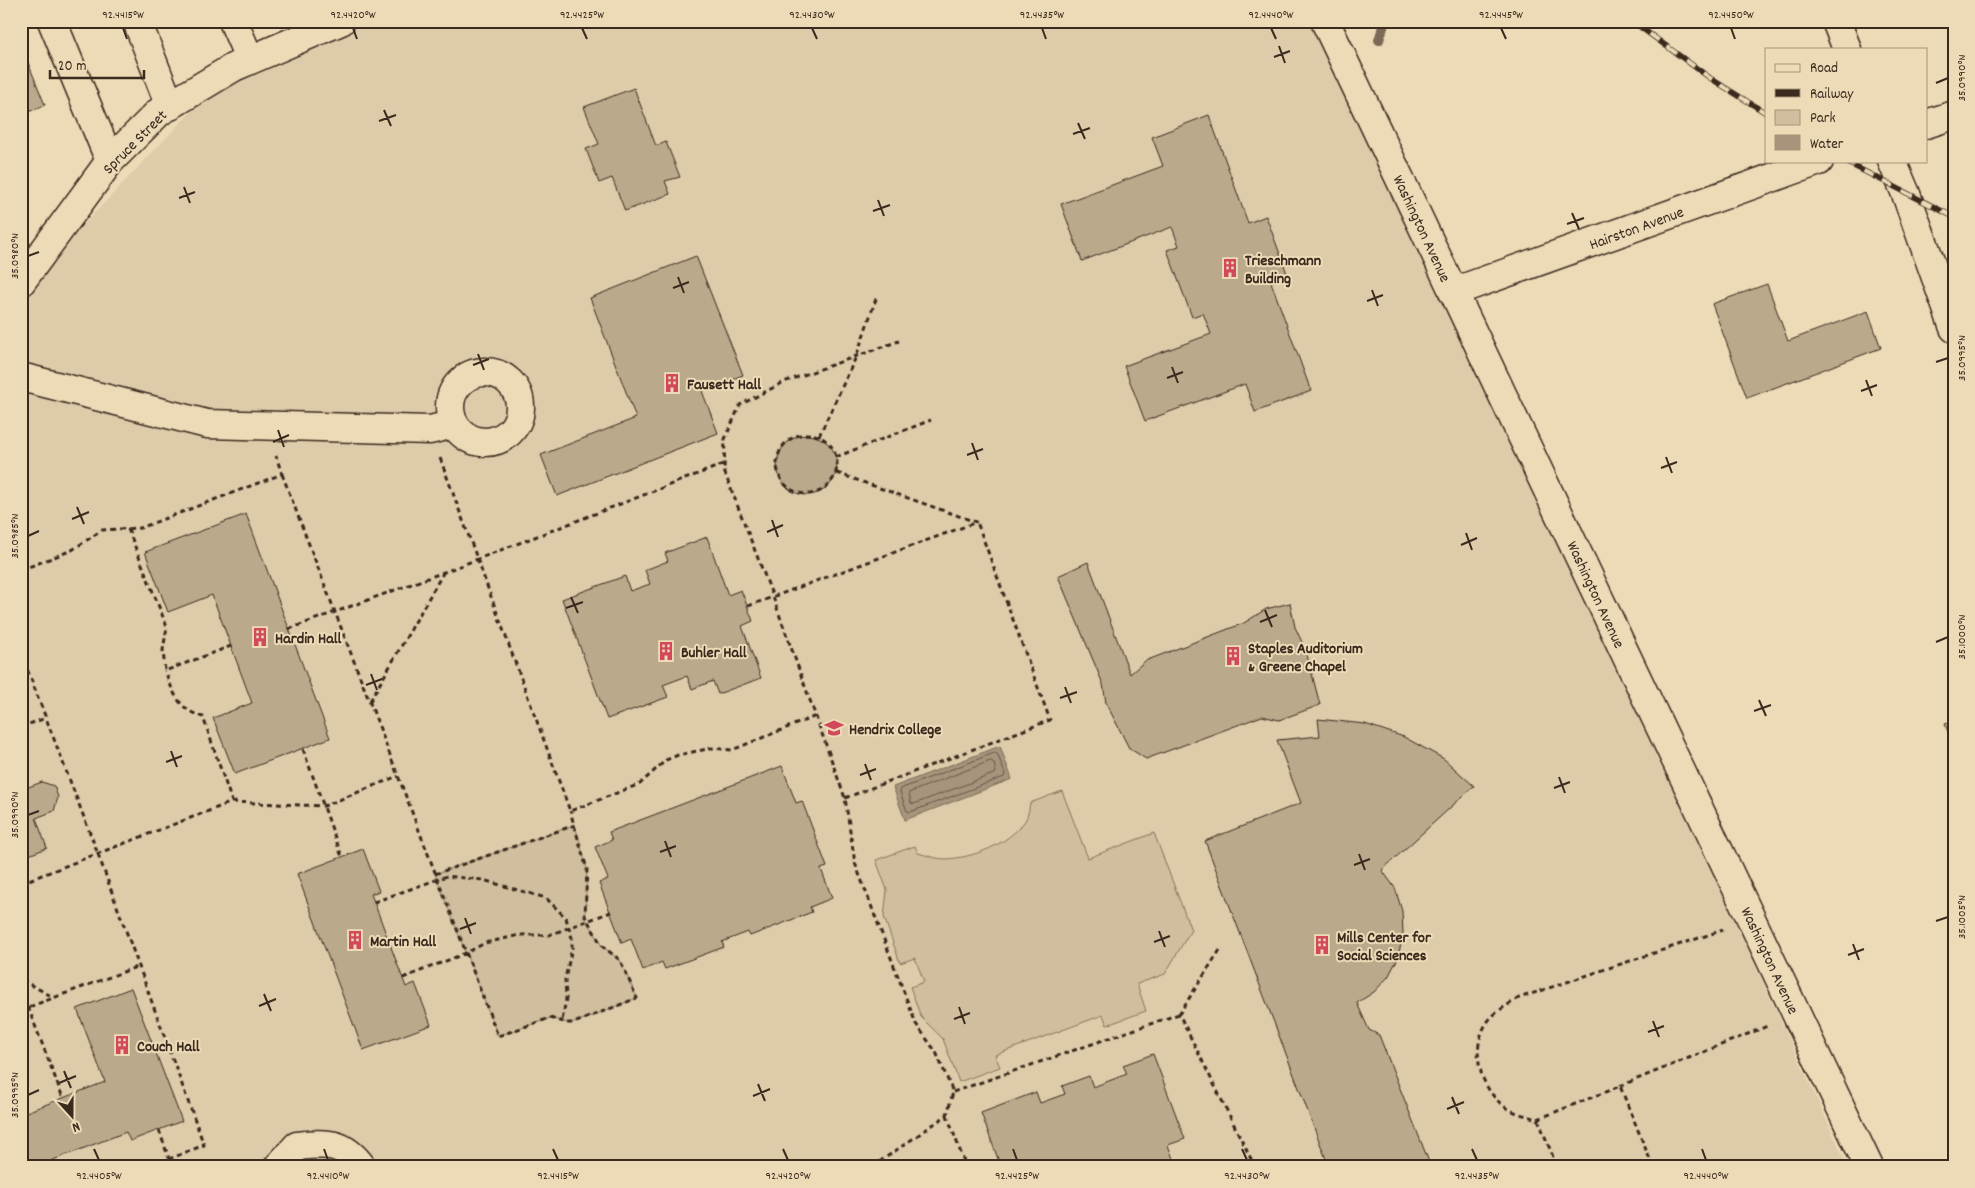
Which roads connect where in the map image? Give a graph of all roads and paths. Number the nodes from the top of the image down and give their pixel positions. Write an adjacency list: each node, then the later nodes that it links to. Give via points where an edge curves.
1 (52, 21): 12 (street)
2 (136, 21): 9 (street)
3 (233, 21): 8 (street)
4 (341, 21): 8 (street, Spruce Street)
5 (1325, 21): 16 (street, Washington Avenue)
6 (1836, 21): 7 (street)
7 (1847, 48)
8 (250, 60): 9 (street, Spruce Street)
9 (170, 106): 12 (street, Spruce Street, via 159,112)
10 (1954, 115): 11 (street)
11 (1928, 123)
12 (110, 161): 15 (street, Spruce Street)
13 (1816, 162): 16 (street, Hairston Avenue)
14 (1892, 162): 18 (street)
15 (21, 282)
16 (1453, 292): 60 (street, Washington Avenue)
17 (877, 296): 20 (path)
18 (1954, 328)
19 (899, 341): 20 (path)
20 (856, 356): 25 (path); 27 (path, via 784,382 740,405 725,438)
21 (21, 378): 23 (street, via 207,424)
22 (931, 420): 26 (path)
23 (275, 427): 24 (street); 29 (path, via 276,456)
24 (442, 427): 32 (path)
25 (820, 436): 26 (path, via 828,442); 28 (path, via 799,435 783,446 776,465 783,484 799,494 809,495 827,487)
26 (836, 457): 28 (path)
27 (724, 464): 32 (path); 35 (path)
28 (837, 473): 30 (path)
29 (282, 474): 31 (path, via 140,528); 37 (path)
30 (977, 522): 35 (path); 48 (path, via 1050,720)
31 (128, 529): 33 (path, via 102,530 72,550); 41 (path, via 167,627 163,650)
32 (476, 560): 34 (path); 51 (path)
33 (21, 570)
34 (444, 572): 37 (path); 42 (path)
35 (773, 597): 36 (path); 43 (path)
36 (748, 606)
37 (336, 612): 38 (path); 42 (path)
38 (289, 629)
39 (231, 646): 41 (path)
40 (21, 653): 44 (path)
41 (165, 671): 49 (path, via 175,697 189,712 203,717)
42 (370, 701): 47 (path)
43 (816, 716): 48 (path); 51 (path, via 732,750 688,751 666,760 640,784)
44 (46, 718): 45 (path); 53 (path)
45 (21, 727)
46 (303, 748): 50 (path)
47 (398, 776): 50 (path); 55 (path)
48 (845, 798): 75 (path, via 855,863 916,1024 936,1052)
49 (232, 802): 50 (path); 53 (path)
50 (324, 806): 54 (path)
51 (570, 811): 52 (path)
52 (575, 825): 55 (path); 61 (path, via 587,869 584,889)
53 (98, 854): 57 (path); 65 (path)
54 (342, 857)
55 (436, 874): 56 (path)
56 (438, 879): 58 (path); 62 (path, via 447,876 475,878 536,894 555,905); 64 (path)
57 (21, 884)
58 (374, 902)
59 (610, 912): 61 (path)
60 (1752, 920): 72 (street, Washington Avenue); 78 (path, via 1519,998 1498,1010 1486,1025 1479,1044 1479,1070 1489,1091 1506,1107)
61 (587, 921): 62 (path); 73 (path, via 602,946 620,960 637,998 574,1023)
62 (570, 927): 64 (path, via 540,937 520,935 494,941); 73 (path, via 572,948 564,979 566,999)
63 (1220, 950): 71 (path)
64 (466, 953): 66 (path); 73 (path, via 498,1036 544,1019)
65 (139, 966): 68 (path); 80 (path, via 204,1145)
66 (403, 978)
67 (21, 980): 68 (path)
68 (53, 997): 69 (path)
69 (28, 1007): 70 (path); 76 (path)
70 (21, 1010)
71 (1179, 1014): 75 (path); 86 (path)
72 (1797, 1014): 74 (path); 89 (street, Washington Avenue)
73 (562, 1021)
74 (1620, 1086): 78 (path); 88 (path)
75 (952, 1092): 77 (path)
76 (63, 1098)
77 (948, 1115): 84 (path); 85 (path)
78 (1538, 1119): 87 (path)
79 (159, 1130): 80 (path)
80 (169, 1159): 81 (path)
81 (149, 1167)
82 (278, 1167): 83 (street, via 297,1146 325,1143 341,1147)
83 (362, 1167)
84 (872, 1167)
85 (966, 1167)
86 (1255, 1167)
87 (1557, 1167)
88 (1653, 1167)
89 (1869, 1167)

